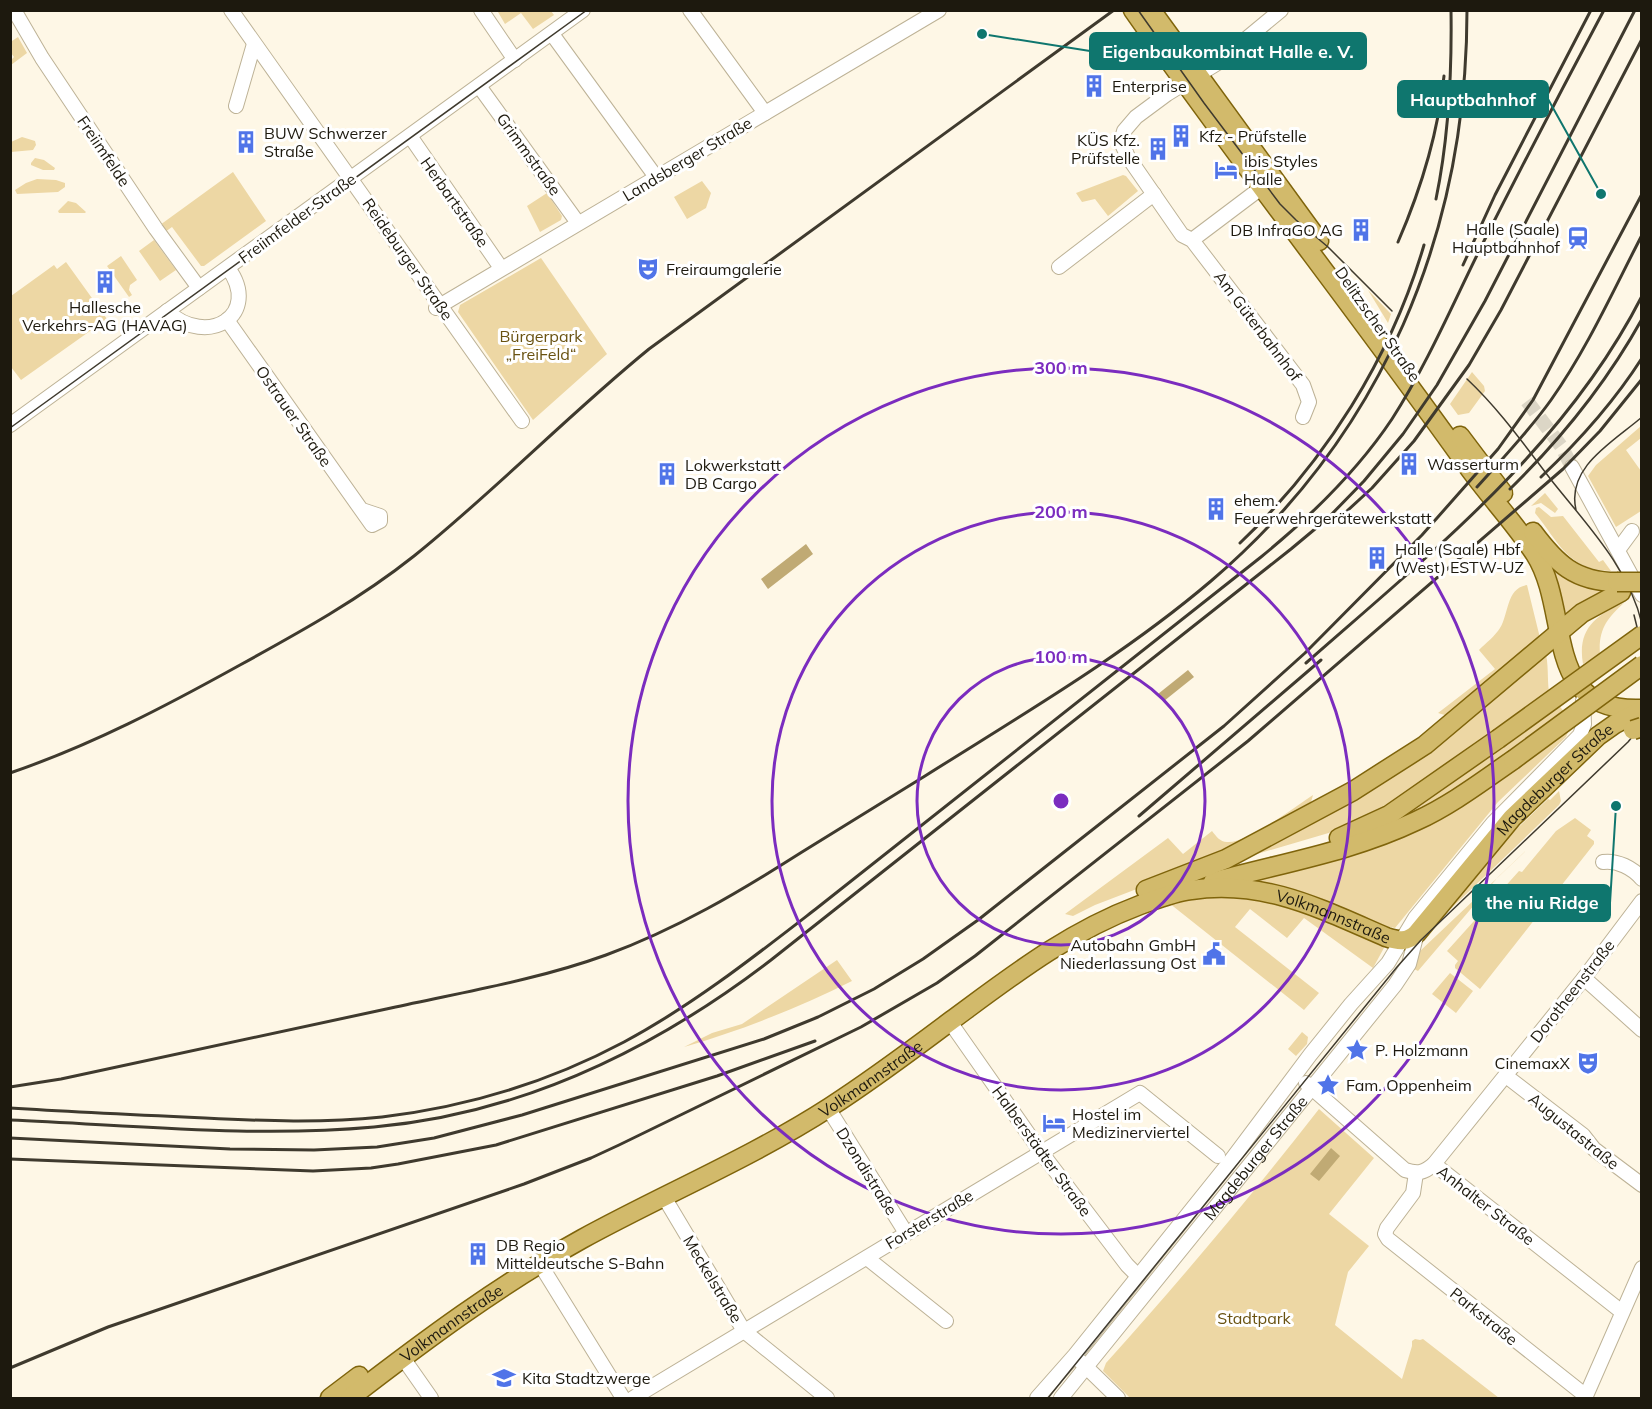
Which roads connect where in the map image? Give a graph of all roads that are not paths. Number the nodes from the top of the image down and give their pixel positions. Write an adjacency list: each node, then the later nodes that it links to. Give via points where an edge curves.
1 (14, 10): 27 (street, Freiimfelde, via 117,171)
2 (231, 10): 11 (street, Reideburger Straße)
3 (481, 10): 12 (street)
4 (584, 10): 10 (street, Freiimfelder Straße)
5 (690, 10): 16 (street)
6 (939, 10): 16 (street, Landsberger Straße)
7 (1133, 10): 13 (main road, Delitzscher Straße)
8 (1150, 10): 13 (main road, Delitzscher Straße)
9 (1281, 10): 13 (street)
10 (552, 34): 12 (street, Freiimfelder Straße); 18 (street)
11 (254, 44): 15 (street); 19 (street, Reideburger Straße)
12 (515, 60): 14 (street, Freiimfelder Straße)
13 (1191, 80): 20 (main road, Delitzscher Straße); 21 (street, Am Güterbahnhof, via 1136,117 1124,131 1121,142 1128,157); 39 (main road, Delitzscher Straße, via 1359,297 1424,390 1544,547 1564,567 1580,576)
14 (479, 86): 17 (street, Freiimfelder Straße); 22 (street, Grimmstraße)
15 (236, 106)
16 (765, 113): 18 (street, Landsberger Straße)
17 (410, 136): 19 (street, Freiimfelder Straße); 26 (street, Herbartstraße)
18 (656, 177): 22 (street, Landsberger Straße)
19 (351, 179): 25 (street, Freiimfelder Straße); 28 (street, Reideburger Straße)
20 (1261, 188): 23 (street); 41 (main road, Delitzscher Straße, via 1532,549 1544,573)
21 (1154, 195): 23 (street, Am Güterbahnhof, via 1182,235); 24 (street)
22 (578, 223): 26 (street, Landsberger Straße)
23 (1192, 240): 31 (street, Am Güterbahnhof, via 1303,385 1309,402)
24 (1059, 267)
25 (228, 268): 27 (street, Freiimfelder Straße); 30 (street, via 237,283 238,298)
26 (501, 268): 28 (street, Landsberger Straße)
27 (199, 288): 29 (street, Freiimfelder Straße)
28 (438, 306): 32 (street, Reideburger Straße)
29 (167, 311): 30 (street, via 197,328); 33 (street, Freiimfelder Straße)
30 (227, 321): 35 (street, Ostrauer Straße)
31 (1303, 417)
32 (522, 421)
33 (10, 425)
34 (1572, 467): 37 (street)
35 (362, 510)
36 (1632, 531): 37 (street)
37 (1618, 550): 40 (street)
38 (1641, 583): 39 (main road, Delitzscher Straße, bridge)
39 (1619, 587): 41 (main road)
40 (1641, 595)
41 (1559, 630): 44 (main road, Delitzscher Straße, via 1567,662); 50 (main road, via 1425,745 1353,792)
42 (1641, 635): 50 (main road, bridge, via 1410,802 1365,828 1298,852)
43 (1641, 665): 50 (main road, bridge, via 1454,801 1414,822 1319,855 1214,881)
44 (1581, 690): 45 (main road, via 1604,705); 52 (street, Magdeburger Straße, via 1585,718 1580,735 1493,823 1415,918)
45 (1641, 709): 47 (main road, Magdeburger Straße)
46 (1637, 728): 47 (main road)
47 (1583, 750): 52 (main road, Magdeburger Straße, via 1512,818)
48 (1603, 862): 49 (street, via 1633,870)
49 (1641, 879)
50 (1185, 884): 52 (main road, Volkmannstraße, via 1288,896 1386,937); 54 (main road, Volkmannstraße, via 1069,938); 78 (main road, Volkmannstraße, via 1092,911 1062,928 821,1098 533,1254 465,1298)
51 (1641, 901): 53 (street, Dorotheenstraße)
52 (1409, 937): 56 (street, Magdeburger Straße); 58 (street, Magdeburger Straße, via 1409,964 1405,971)
53 (1584, 978): 55 (street); 57 (street, Dorotheenstraße)
54 (950, 1022): 59 (main road, Volkmannstraße); 60 (street, Halberstädter Straße)
55 (1639, 1025)
56 (1295, 1074): 58 (street, Anhalter Straße); 70 (street, Magdeburger Straße, via 1270,1112)
57 (1506, 1076): 62 (street, Dorotheenstraße); 64 (street, Augustastraße)
58 (1312, 1088): 63 (street, Anhalter Straße, via 1405,1170); 76 (street, Magdeburger Straße)
59 (828, 1108): 65 (main road, Volkmannstraße, via 752,1153); 66 (street, Dzondistraße)
60 (1041, 1152): 61 (street, Forsterstraße, via 1140,1093); 66 (street, Forsterstraße); 70 (street, Halberstädter Straße)
61 (1218, 1156)
62 (1434, 1164): 63 (street, Anhalter Straße); 71 (street, Anhalter Straße)
63 (1416, 1173): 77 (street, Parkstraße, via 1413,1193 1387,1228 1388,1239)
64 (1641, 1185)
65 (664, 1197): 68 (main road, Volkmannstraße); 73 (street, Meckelstraße)
66 (906, 1233): 67 (street, Forsterstraße)
67 (867, 1257): 72 (street); 73 (street, Forsterstraße)
68 (540, 1264): 75 (main road, Volkmannstraße); 81 (street)
69 (1641, 1268): 71 (street)
70 (1138, 1276): 74 (street, Magdeburger Straße)
71 (1622, 1312): 77 (street)
72 (946, 1321)
73 (744, 1331): 82 (street, Forsterstraße); 83 (street, Meckelstraße)
74 (1075, 1355): 76 (street); 84 (street, Magdeburger Straße)
75 (403, 1358): 79 (main road, Volkmannstraße); 80 (street)
76 (1087, 1368): 85 (street, Magdeburger Straße); 86 (street)
77 (1585, 1397)
78 (330, 1398)
79 (350, 1398)
80 (430, 1398)
81 (622, 1398)
82 (633, 1398)
83 (826, 1398)
84 (1037, 1398)
85 (1060, 1398)
86 (1118, 1398)

